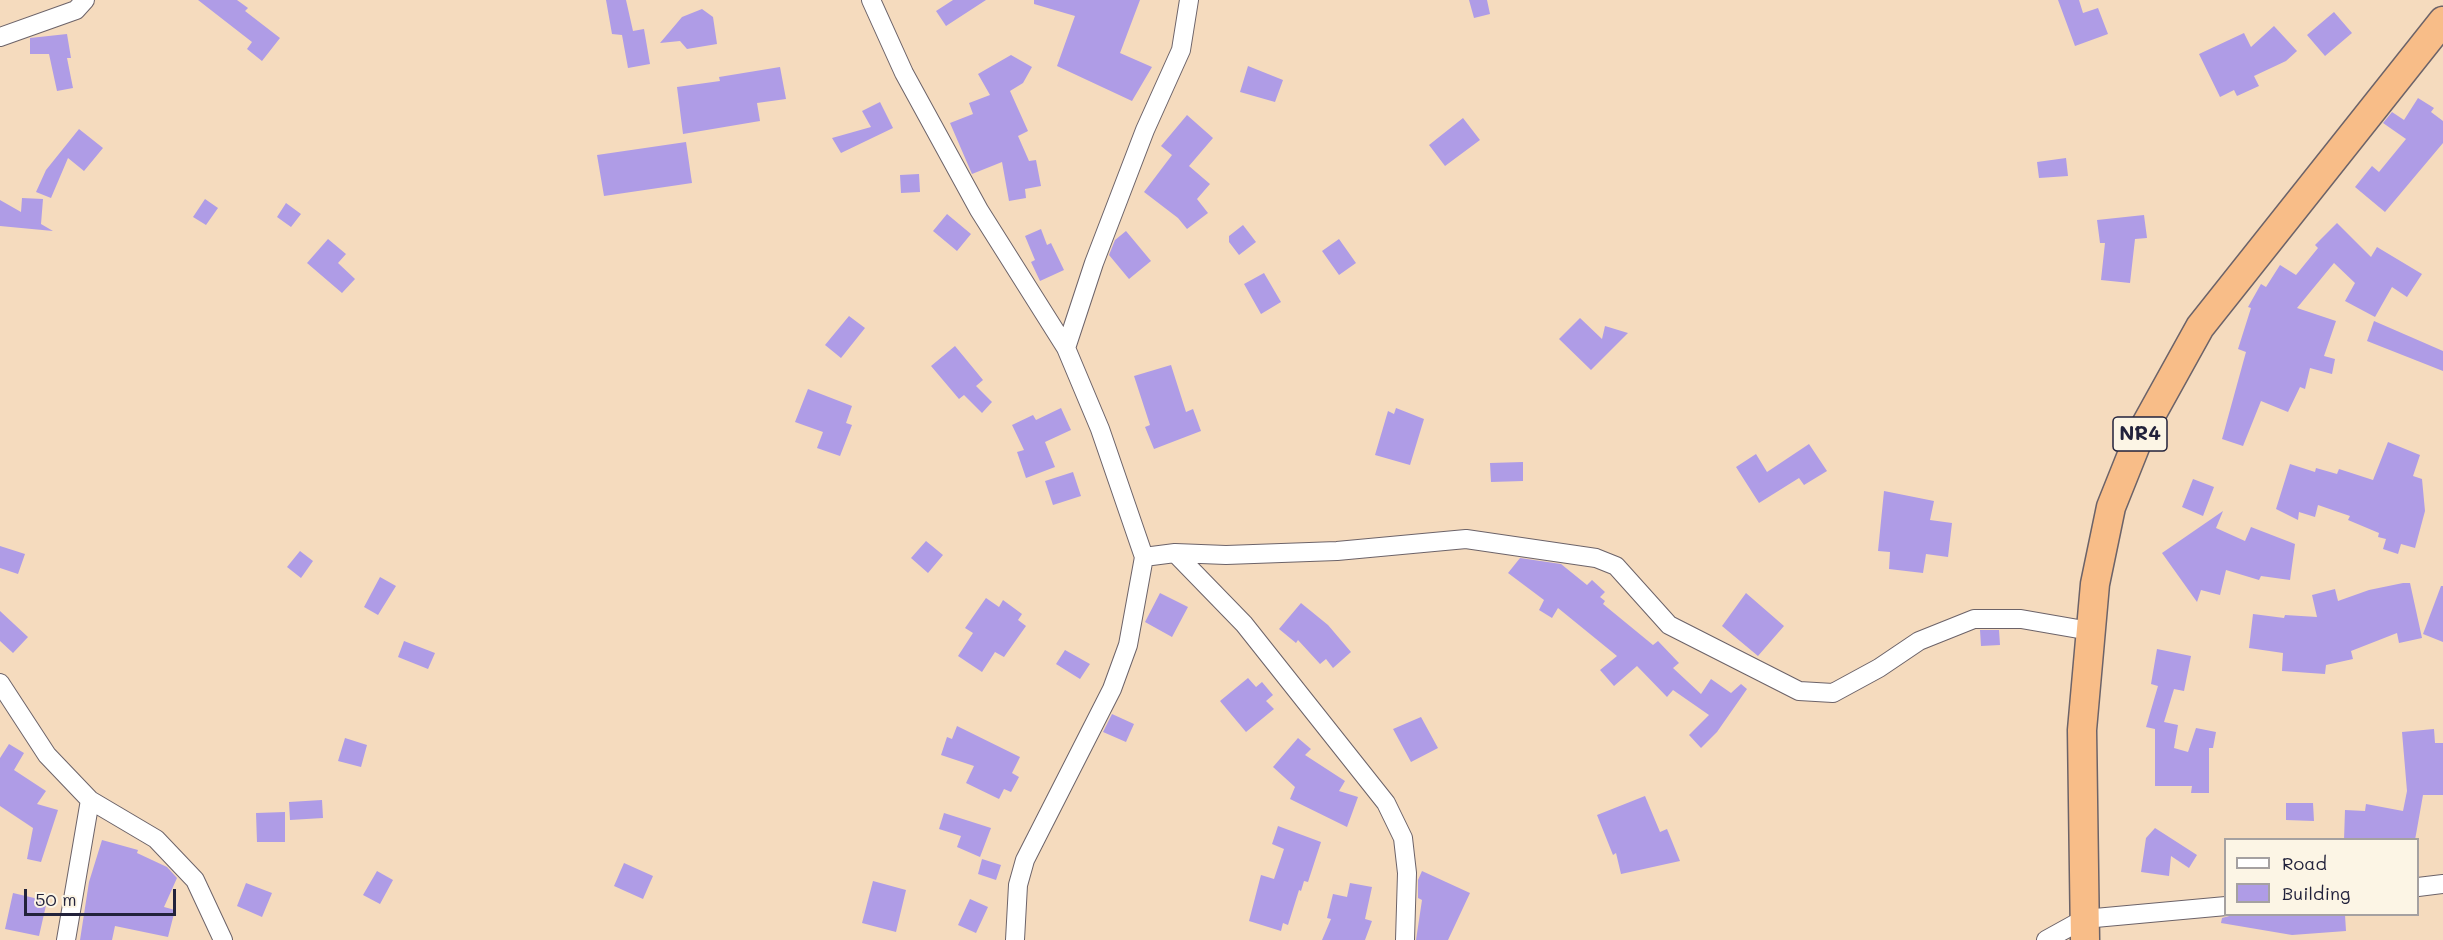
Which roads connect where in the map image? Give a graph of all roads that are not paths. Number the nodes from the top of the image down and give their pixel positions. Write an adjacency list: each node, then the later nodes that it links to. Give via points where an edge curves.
1 (86, 0): 5 (street, via 76,10)
2 (871, 0): 6 (street, via 904,73 979,210)
3 (1189, 0): 6 (street, via 1181,50 1141,141)
4 (2443, 21): 9 (highway, NR4, via 2200,327 2139,437 2111,507)
5 (0, 37)
6 (1066, 348): 8 (street, via 1100,429)
7 (1175, 553): 8 (street); 9 (street, via 1337,551 1466,539 1596,558 1616,566 1669,625 1799,691 1833,693 1919,641 1974,619 2021,619); 19 (street, via 1244,624 1386,802 1403,838 1407,873)
8 (1144, 556): 18 (street, via 1128,645 1112,689 1025,860 1018,885)
9 (2090, 631): 15 (highway, NR4, via 2082,730)
10 (0, 683): 11 (street, via 47,755)
11 (90, 800): 16 (street); 17 (street, via 156,839 195,880)
12 (2443, 884): 13 (street)
13 (2419, 887)
14 (2224, 906): 15 (street)
15 (2085, 930): 20 (street)
16 (66, 940)
17 (223, 940)
18 (1015, 940)
19 (1405, 940)
20 (2046, 940)

